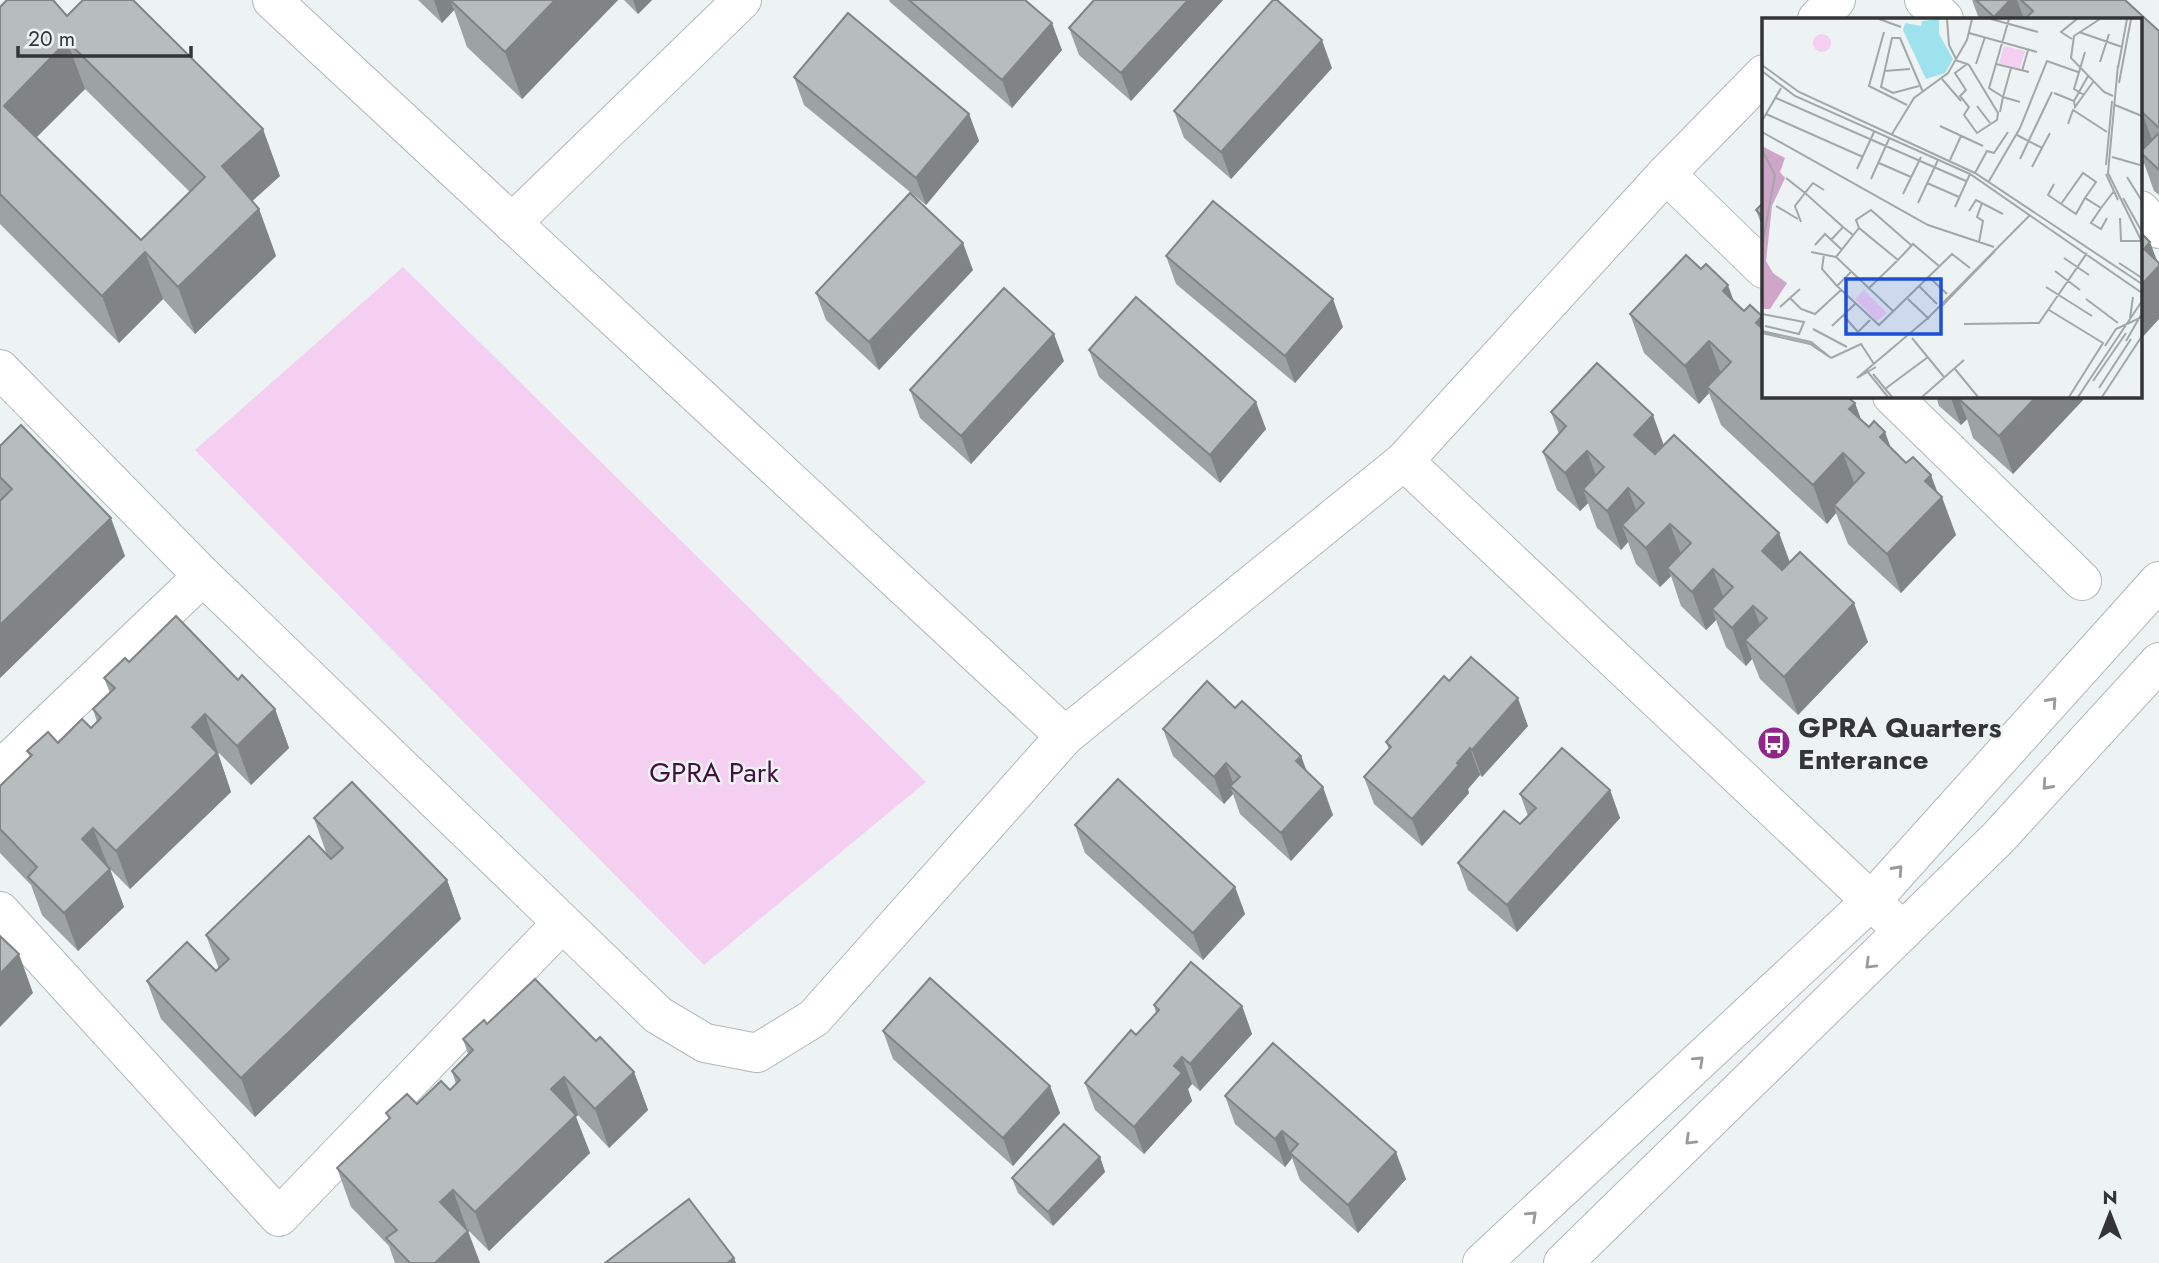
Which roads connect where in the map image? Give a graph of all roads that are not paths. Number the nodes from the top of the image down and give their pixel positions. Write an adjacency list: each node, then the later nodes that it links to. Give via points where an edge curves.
1 (272, 0): 10 (street)
2 (742, 0): 10 (street)
3 (1836, 0): 5 (street)
4 (1924, 0): 6 (street)
5 (1818, 18)
6 (1943, 18)
7 (1762, 75): 8 (street)
8 (1666, 174): 12 (street); 15 (street)
9 (2142, 212): 11 (street)
10 (512, 223): 20 (street)
11 (2159, 229)
12 (1762, 268)
13 (0, 369): 16 (street)
14 (1893, 397): 17 (street)
15 (1404, 461): 20 (street); 22 (street)
16 (203, 576): 21 (street); 24 (street)
17 (2082, 581)
18 (2159, 581): 22 (street, one-way to 18)
19 (2159, 662): 25 (street, one-way to 25, via 1998,838)
20 (1065, 736): 24 (street, via 814,1018 757,1053 705,1043 658,1015)
21 (0, 770)
22 (1871, 900): 25 (street); 26 (street, one-way to 22)
23 (0, 911): 24 (street, via 279,1217)
24 (562, 923)
25 (1903, 931): 27 (street, one-way to 27)
26 (1482, 1263)
27 (1563, 1263)

